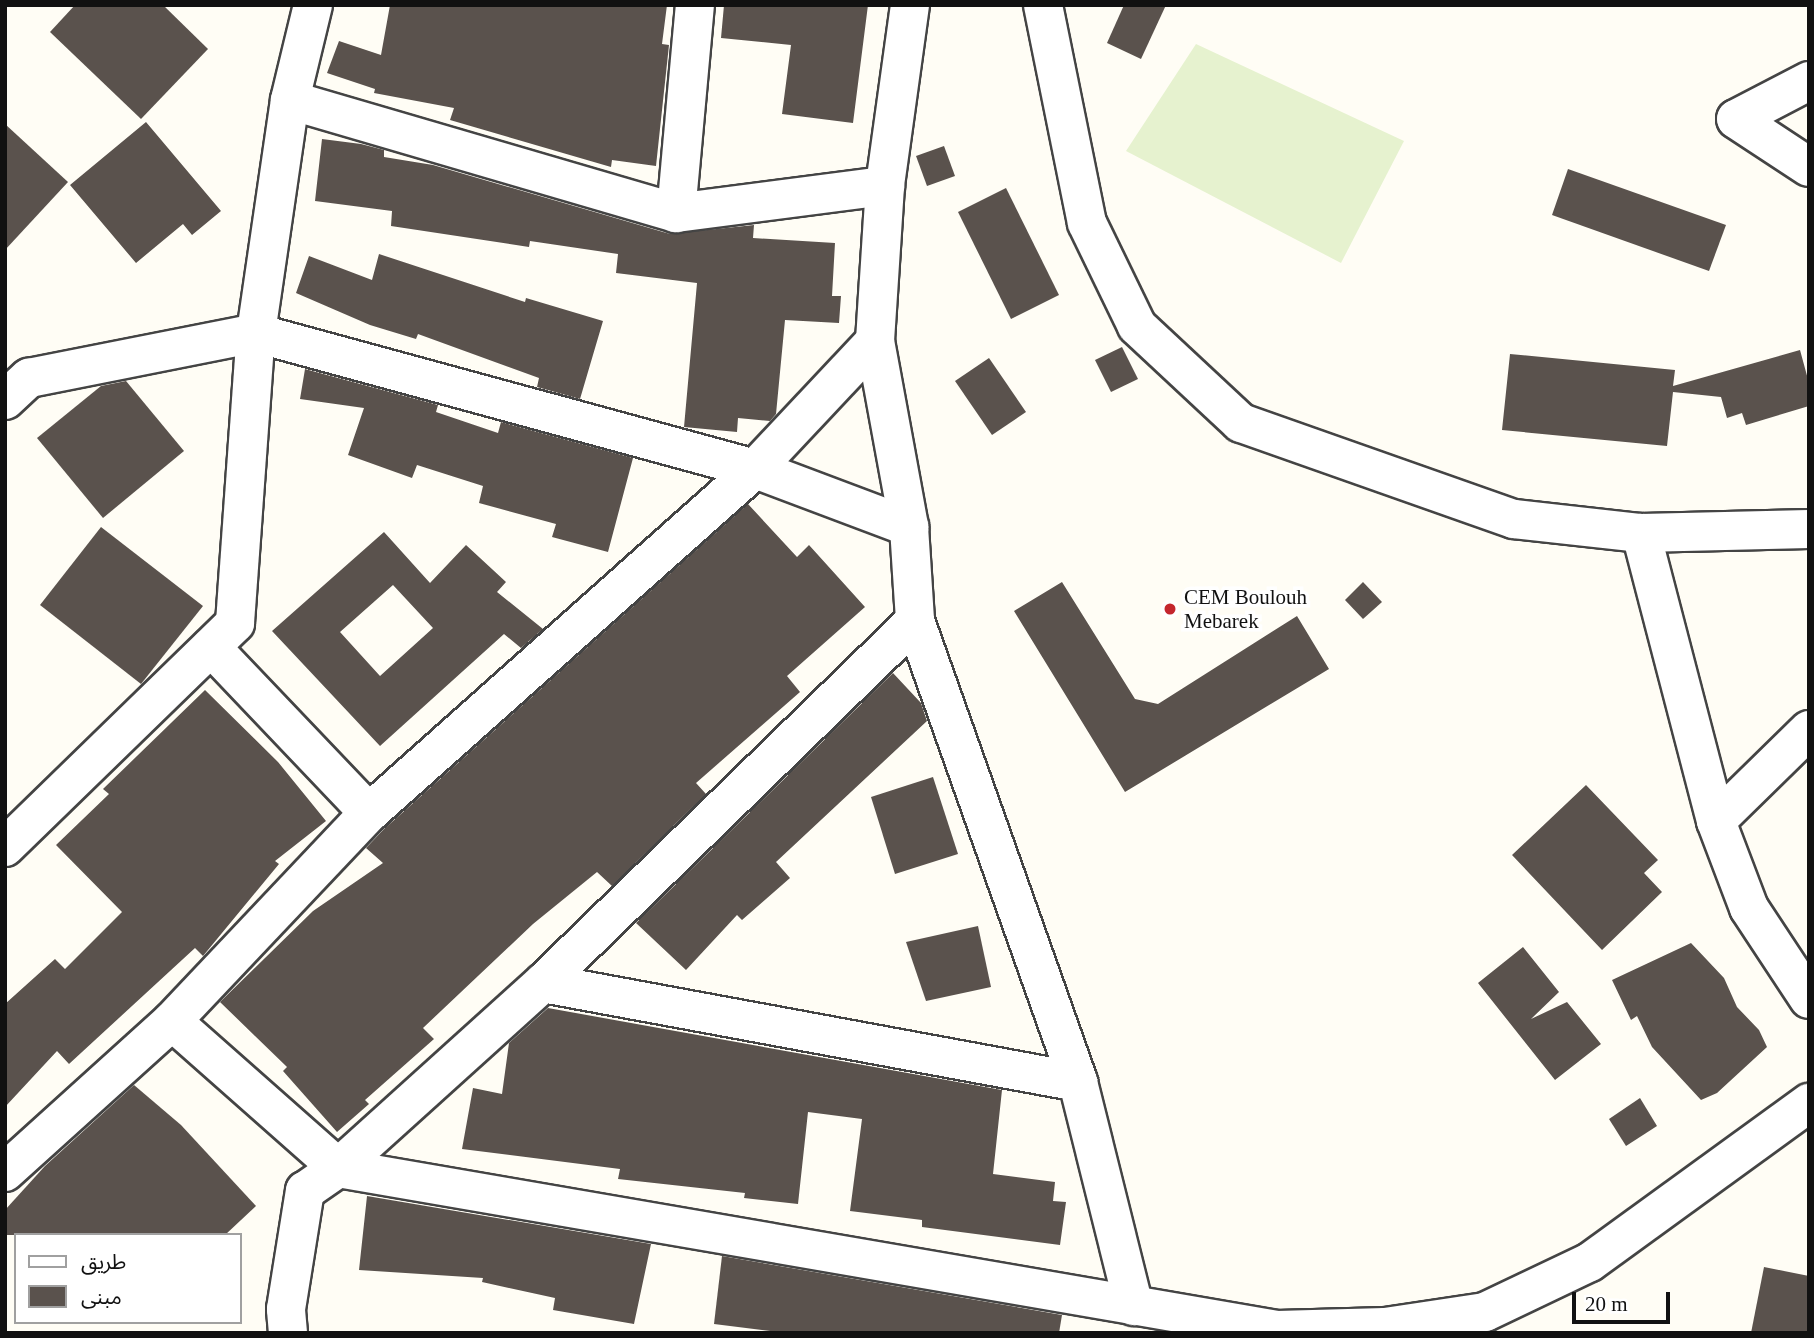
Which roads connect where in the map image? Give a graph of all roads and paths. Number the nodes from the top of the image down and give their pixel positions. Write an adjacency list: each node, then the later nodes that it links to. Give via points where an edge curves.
1 (313, 5): 6 (street)
2 (695, 5): 9 (street)
3 (910, 5): 8 (street)
4 (1043, 5): 16 (street, via 1087,223 1137,326 1241,424 1514,519)
5 (1809, 80): 7 (street, via 1736,119)
6 (290, 100): 9 (street); 10 (street)
7 (1809, 167)
8 (885, 186): 9 (street); 11 (street)
9 (676, 213)
10 (256, 333): 12 (street, via 29,378); 13 (street); 18 (street, via 235,623)
11 (875, 341): 13 (street); 14 (street)
12 (5, 400)
13 (755, 469): 14 (street); 20 (street)
14 (909, 527): 17 (street)
15 (1809, 529): 16 (street)
16 (1641, 533): 21 (street)
17 (915, 621): 23 (street); 26 (street)
18 (211, 646): 20 (street); 22 (street)
19 (1809, 730): 21 (street)
20 (369, 813): 25 (street)
21 (1716, 821): 24 (street, via 1749,908)
22 (5, 847)
23 (543, 983): 26 (street); 28 (street)
24 (1809, 999)
25 (172, 1021): 28 (street); 29 (street)
26 (1078, 1082): 30 (street)
27 (1809, 1103): 30 (street, via 1590,1262 1485,1312 1385,1327 1277,1330)
28 (338, 1168): 30 (street); 31 (street, via 306,1191 286,1309)
29 (5, 1172)
30 (1134, 1306)
31 (288, 1333)

